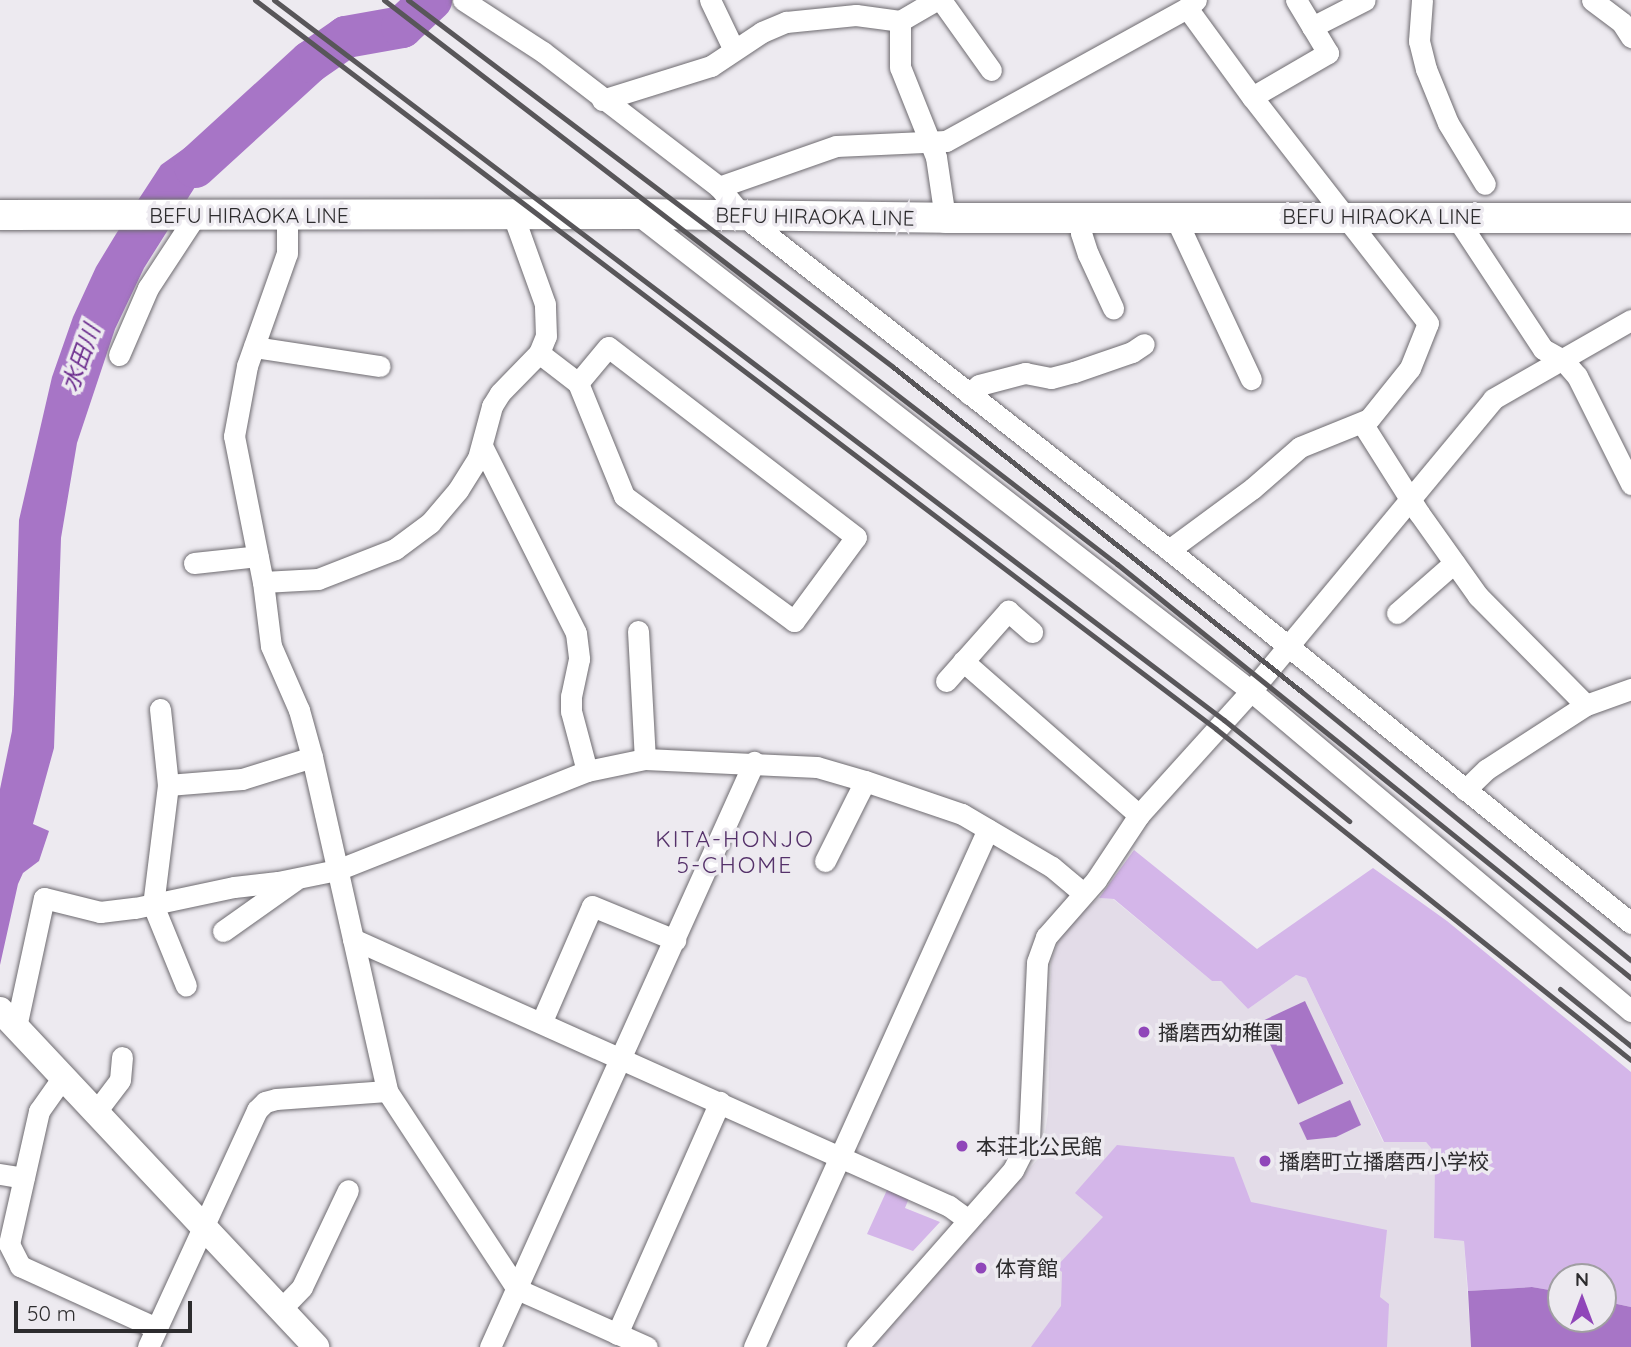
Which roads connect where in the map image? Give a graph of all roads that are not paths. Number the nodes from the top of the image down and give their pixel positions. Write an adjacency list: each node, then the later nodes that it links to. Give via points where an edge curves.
1 (710, 0): 12 (street)
2 (938, 0): 9 (street); 13 (street)
3 (1296, 0): 10 (street)
4 (1365, 0): 10 (street)
5 (1422, 0): 17 (street, via 1419,41 1426,69 1448,123)
6 (456, 1): 15 (street, via 543,51)
7 (1594, 1): 11 (street, via 1622,23)
8 (1191, 4): 14 (street); 16 (street, via 957,136)
9 (900, 22): 12 (street, via 856,15 786,22); 16 (street, via 900,67)
10 (1312, 27): 14 (street, via 1328,53)
11 (1631, 37)
12 (734, 50): 15 (street, via 711,66)
13 (991, 71)
14 (1252, 97): 25 (street)
15 (602, 100): 18 (street)
16 (930, 141): 18 (street, via 835,146); 29 (street)
17 (1485, 184)
18 (719, 187): 22 (street)
19 (637, 214): 21 (main road, BEFU HIRAOKA LINE); 22 (main road, BEFU HIRAOKA LINE); 58 (street)
20 (0, 215): 23 (main road, BEFU HIRAOKA LINE)
21 (513, 215): 24 (main road, BEFU HIRAOKA LINE); 35 (street, via 545,304 545,336)
22 (742, 215): 29 (main road, BEFU HIRAOKA LINE); 41 (street)
23 (185, 216): 24 (main road, BEFU HIRAOKA LINE); 36 (street)
24 (288, 216): 34 (street, via 287,253)
25 (1344, 216): 27 (main road, BEFU HIRAOKA LINE); 28 (main road, BEFU HIRAOKA LINE); 42 (street, via 1428,323 1410,368)
26 (1080, 217): 27 (main road, BEFU HIRAOKA LINE); 29 (main road, BEFU HIRAOKA LINE); 31 (street, via 1088,254)
27 (1175, 217): 39 (street)
28 (1456, 217): 30 (main road, BEFU HIRAOKA LINE); 37 (street, via 1543,349)
29 (946, 218)
30 (1631, 218)
31 (1113, 307)
32 (1631, 320): 37 (street)
33 (1144, 344): 41 (street, via 1126,364 1051,378 1025,373 979,385)
34 (254, 347): 38 (street); 47 (street, via 234,436)
35 (539, 353): 40 (street); 43 (street, via 492,406)
36 (119, 355)
37 (1563, 360): 44 (street, via 1577,376); 45 (street, via 1493,399)
38 (380, 366)
39 (1251, 379)
40 (578, 383): 40 (street, via 624,496 794,621 856,537 608,347)
41 (969, 394): 46 (street)
42 (1362, 422): 45 (street); 46 (street, via 1300,447)
43 (482, 446): 50 (street, via 430,523 395,549 318,579); 64 (street, via 576,633 579,659 571,711)
44 (1631, 484)
45 (1410, 498): 49 (street); 54 (street)
46 (1168, 550): 54 (street)
47 (258, 556): 48 (street); 50 (street)
48 (194, 563)
49 (1454, 563): 51 (street); 59 (street, via 1478,596)
50 (263, 582): 61 (street, via 271,646 299,710)
51 (1397, 613)
52 (638, 631): 62 (street)
53 (1032, 632): 55 (street, via 1008,611)
54 (1288, 645): 58 (street); 67 (street)
55 (963, 661): 56 (street); 68 (street)
56 (946, 681)
57 (1631, 689): 59 (street)
58 (1251, 691): 68 (street); 80 (street)
59 (1586, 705): 67 (street, via 1487,769)
60 (160, 709): 66 (street)
61 (312, 757): 66 (street, via 242,779); 71 (street)
62 (645, 759): 63 (street); 64 (street)
63 (754, 762): 65 (street, via 817,767); 78 (street)
64 (587, 771): 71 (street)
65 (865, 781): 69 (street, via 962,814); 70 (street)
66 (168, 785): 74 (street)
67 (1465, 790): 75 (street)
68 (1139, 815): 73 (street)
69 (988, 829): 73 (street, via 1052,867); 89 (street)
70 (825, 862)
71 (337, 870): 72 (street); 77 (street)
72 (296, 879): 74 (street); 76 (street)
73 (1083, 893): 93 (street, via 1046,937 1037,962 1029,1139 1013,1170)
74 (153, 905): 79 (street); 81 (street, via 100,912 44,898)
75 (1631, 923)
76 (223, 931)
77 (353, 939): 82 (street); 86 (street)
78 (675, 940): 82 (street, via 592,906); 84 (street)
79 (186, 986)
80 (1631, 1011)
81 (8, 1018): 85 (street)
82 (542, 1021): 84 (street)
83 (122, 1057): 88 (street, via 120,1080)
84 (622, 1058): 87 (street); 95 (street)
85 (63, 1077): 88 (street); 91 (street, via 39,1111)
86 (387, 1091): 94 (street, via 265,1102 257,1110); 95 (street)
87 (720, 1102): 89 (street); 97 (street)
88 (95, 1113): 94 (street)
89 (840, 1156): 93 (street, via 949,1206); 102 (street)
90 (0, 1174): 91 (street)
91 (24, 1178): 98 (street, via 9,1244 20,1266)
92 (348, 1190): 96 (street, via 302,1287)
93 (968, 1220): 103 (street)
94 (203, 1225): 96 (street); 98 (street)
95 (517, 1289): 97 (street); 100 (street)
96 (281, 1310): 99 (street)
97 (617, 1334): 101 (street)
98 (152, 1338)
99 (316, 1347)
100 (490, 1347)
101 (647, 1347)
102 (754, 1347)
103 (857, 1347)

